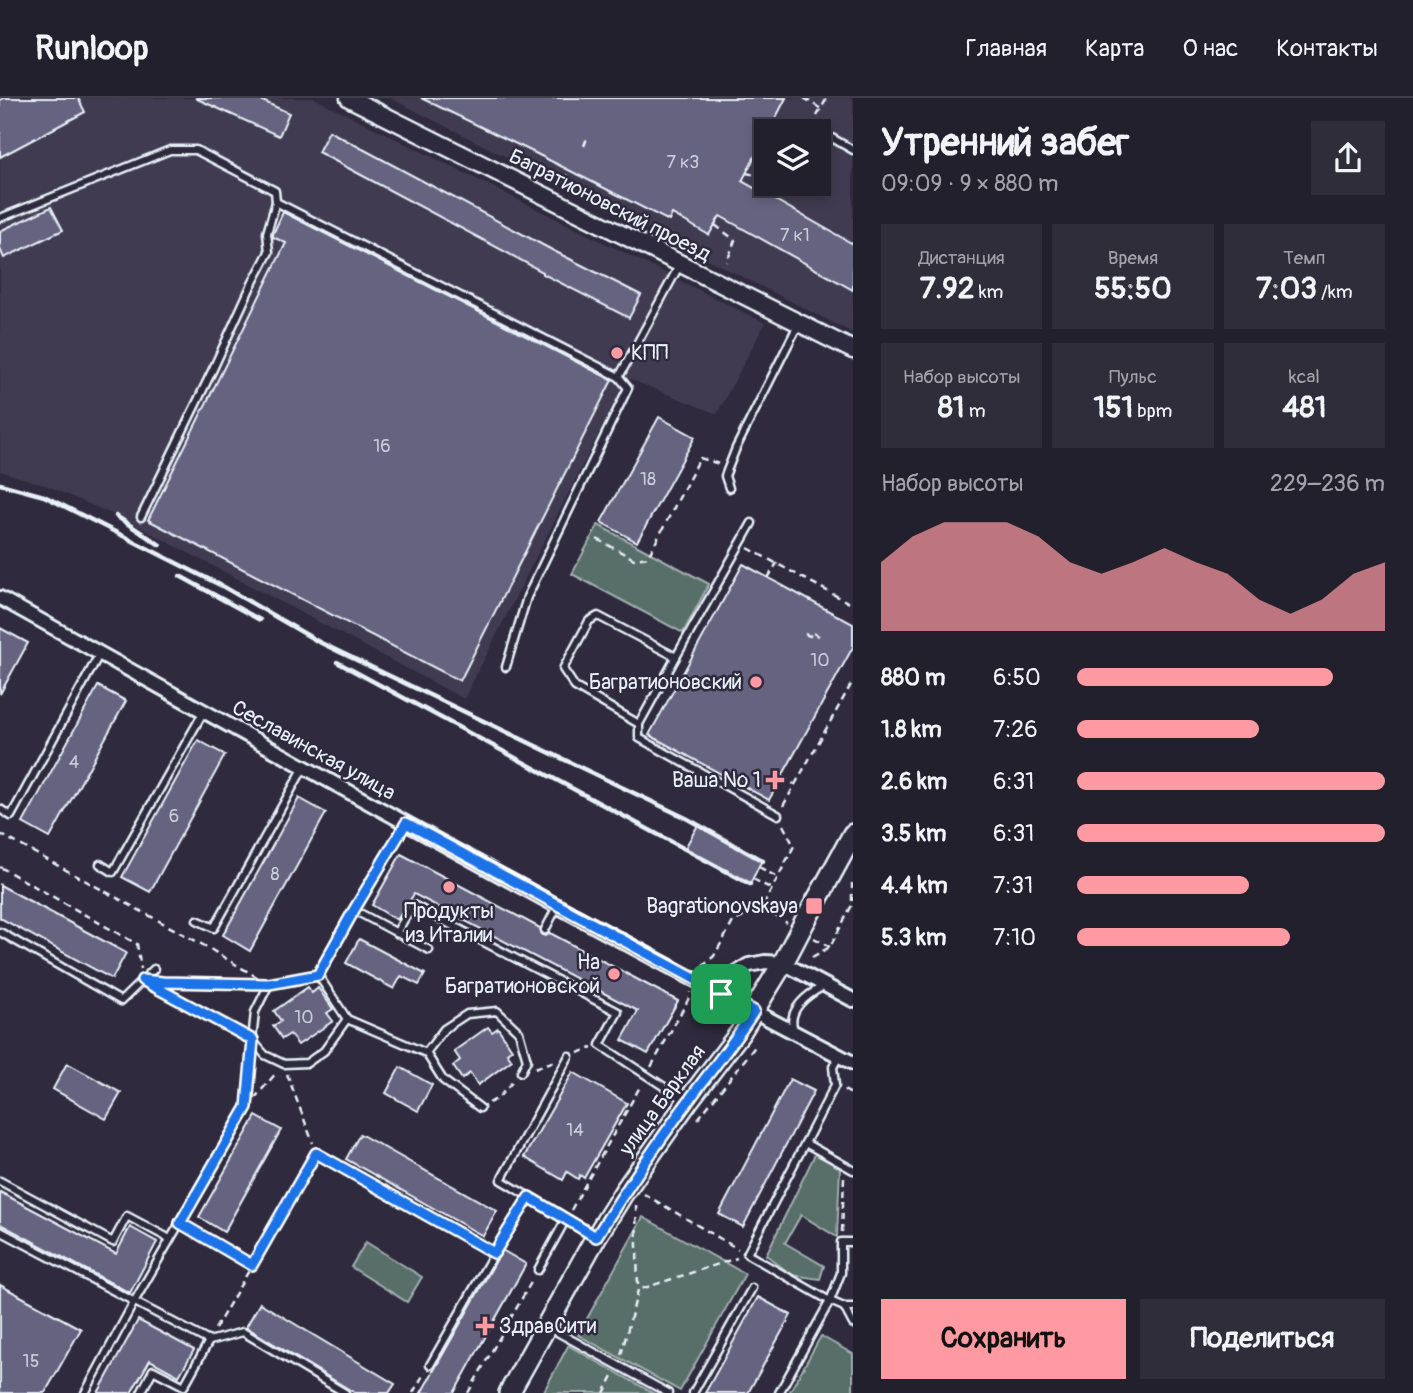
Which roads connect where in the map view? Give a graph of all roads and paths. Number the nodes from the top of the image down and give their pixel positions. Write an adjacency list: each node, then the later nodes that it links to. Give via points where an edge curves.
1 (349, 98): 16 (street, Багратионовский проезд)
2 (804, 98): 3 (path, via 821,109)
3 (827, 98)
4 (831, 137): 7 (lane)
5 (587, 138): 6 (path)
6 (584, 146)
7 (853, 150)
8 (570, 170): 11 (path)
9 (746, 173): 10 (path)
10 (754, 175)
11 (564, 181)
12 (276, 202): 13 (lane, via 275,191 196,150 170,150); 19 (lane); 22 (lane, via 267,233 269,252)
13 (0, 218)
14 (715, 225): 15 (path, via 735,240)
15 (727, 262)
16 (680, 264): 17 (street, Багратионовский проезд); 19 (lane)
17 (799, 323): 18 (street, Багратионовский проезд); 20 (lane)
18 (853, 350)
19 (619, 377): 34 (lane, via 628,388 527,597)
20 (729, 468): 21 (lane, via 725,476); 24 (path, via 700,458 648,557 635,559)
21 (729, 488)
22 (141, 517)
23 (752, 523): 25 (lane)
24 (597, 539)
25 (740, 544): 26 (path); 33 (lane)
26 (777, 564): 27 (path); 29 (path)
27 (768, 578)
28 (0, 598): 32 (street, Сеславинская улица)
29 (853, 605)
30 (805, 634): 31 (path)
31 (819, 636)
32 (100, 653): 36 (street, Сеславинская улица); 41 (lane, via 11,816)
33 (676, 657): 37 (lane); 37 (lane, via 598,616 589,621 563,669 575,687)
34 (506, 667)
35 (853, 681): 40 (path)
36 (204, 711): 38 (street, Сеславинская улица); 46 (lane, via 113,872)
37 (639, 724): 42 (lane, via 639,738)
38 (304, 767): 43 (street, Сеславинская улица); 58 (lane, via 214,928)
39 (782, 777): 40 (path)
40 (795, 785): 42 (path)
41 (0, 809)
42 (778, 815): 49 (path, via 793,846)
43 (406, 823): 55 (street, Сеславинская улица); 57 (lane)
44 (0, 834): 71 (path)
45 (853, 834): 65 (main road, улица Барклая, bridge)
46 (100, 864)
47 (0, 867): 69 (path, via 136,944)
48 (759, 867): 49 (path)
49 (777, 877): 52 (path)
50 (753, 879): 52 (path)
51 (852, 883): 53 (path)
52 (772, 889): 54 (path)
53 (853, 891): 64 (path, via 852,905 830,947)
54 (766, 899)
55 (558, 905): 59 (lane); 70 (street, Сеславинская улица)
56 (762, 908): 70 (path, via 733,922)
57 (354, 910): 61 (lane); 68 (lane)
58 (197, 920)
59 (545, 930)
60 (0, 932): 69 (lane, via 121,1002)
61 (396, 933): 62 (lane); 66 (lane, via 413,905)
62 (429, 950)
63 (531, 955): 66 (lane)
64 (812, 957)
65 (783, 963): 72 (street); 73 (street, via 748,965); 75 (main road, улица Барклая)
66 (526, 964): 86 (lane, via 618,1013 600,1045)
67 (154, 969): 69 (lane)
68 (318, 975): 71 (path); 76 (lane)
69 (142, 980): 71 (path); 78 (path)
70 (695, 980): 73 (street, Сеславинская улица); 86 (path)
71 (269, 984): 78 (lane, via 255,1012)
72 (825, 985): 74 (street); 77 (lane, via 802,1001 792,1017)
73 (721, 994): 75 (street, Сеславинская улица)
74 (853, 1000)
75 (754, 1011): 77 (street, Сеславинская улица); 89 (main road, улица Барклая)
76 (347, 1018): 80 (lane); 84 (lane, via 324,1051 307,1063)
77 (794, 1032): 82 (street, Сеславинская улица)
78 (253, 1040): 84 (lane, via 265,1055); 87 (path)
79 (757, 1044): 89 (path)
80 (426, 1053): 85 (lane, via 444,1029 467,1014 497,1011 519,1032 527,1059); 88 (lane, via 443,1080)
81 (569, 1056): 96 (lane, via 501,1180)
82 (839, 1056): 83 (street, Сеславинская улица); 90 (lane, via 833,1067 835,1085)
83 (853, 1063)
84 (284, 1064): 87 (path); 91 (path)
85 (521, 1073): 88 (path, via 498,1098)
86 (647, 1075): 89 (lane); 98 (path)
87 (247, 1107): 99 (lane)
88 (481, 1108)
89 (693, 1110): 101 (main road, улица Барклая, via 624,1192)
90 (805, 1143): 92 (lane); 106 (lane)
91 (316, 1153): 105 (lane); 107 (path)
92 (845, 1166): 93 (lane); 103 (path)
93 (853, 1170)
94 (0, 1181): 102 (lane, via 113,1242 127,1216)
95 (644, 1194): 106 (path)
96 (529, 1197): 98 (lane); 105 (lane)
97 (630, 1215): 110 (path, via 636,1205)
98 (566, 1219): 101 (lane); 108 (lane)
99 (180, 1223): 102 (lane); 107 (path)
100 (0, 1231): 112 (lane)
101 (596, 1237): 116 (main road, улица Барклая)
102 (170, 1239): 112 (lane)
103 (841, 1242): 104 (lane); 111 (lane, via 841,1273)
104 (853, 1242)
105 (494, 1253): 118 (lane)
106 (747, 1254): 110 (path); 111 (lane)
107 (252, 1265): 117 (path)
108 (538, 1270): 124 (path)
109 (752, 1288): 128 (lane)
110 (638, 1290): 119 (path)
111 (830, 1301): 113 (lane); 129 (lane)
112 (134, 1302): 117 (lane); 120 (lane)
113 (844, 1307): 114 (lane); 115 (lane)
114 (853, 1307)
115 (853, 1324)
116 (547, 1326): 119 (lane); 125 (main road, улица Барклая)
117 (209, 1341): 121 (lane, via 184,1387 153,1370); 122 (lane, via 243,1332)
118 (430, 1364): 123 (path)
119 (619, 1366): 126 (path); 127 (lane)
120 (85, 1393)
121 (141, 1393)
122 (345, 1393)
123 (413, 1393)
124 (468, 1393)
125 (509, 1393)
126 (604, 1393)
127 (668, 1393)
128 (693, 1393)
129 (779, 1393)

